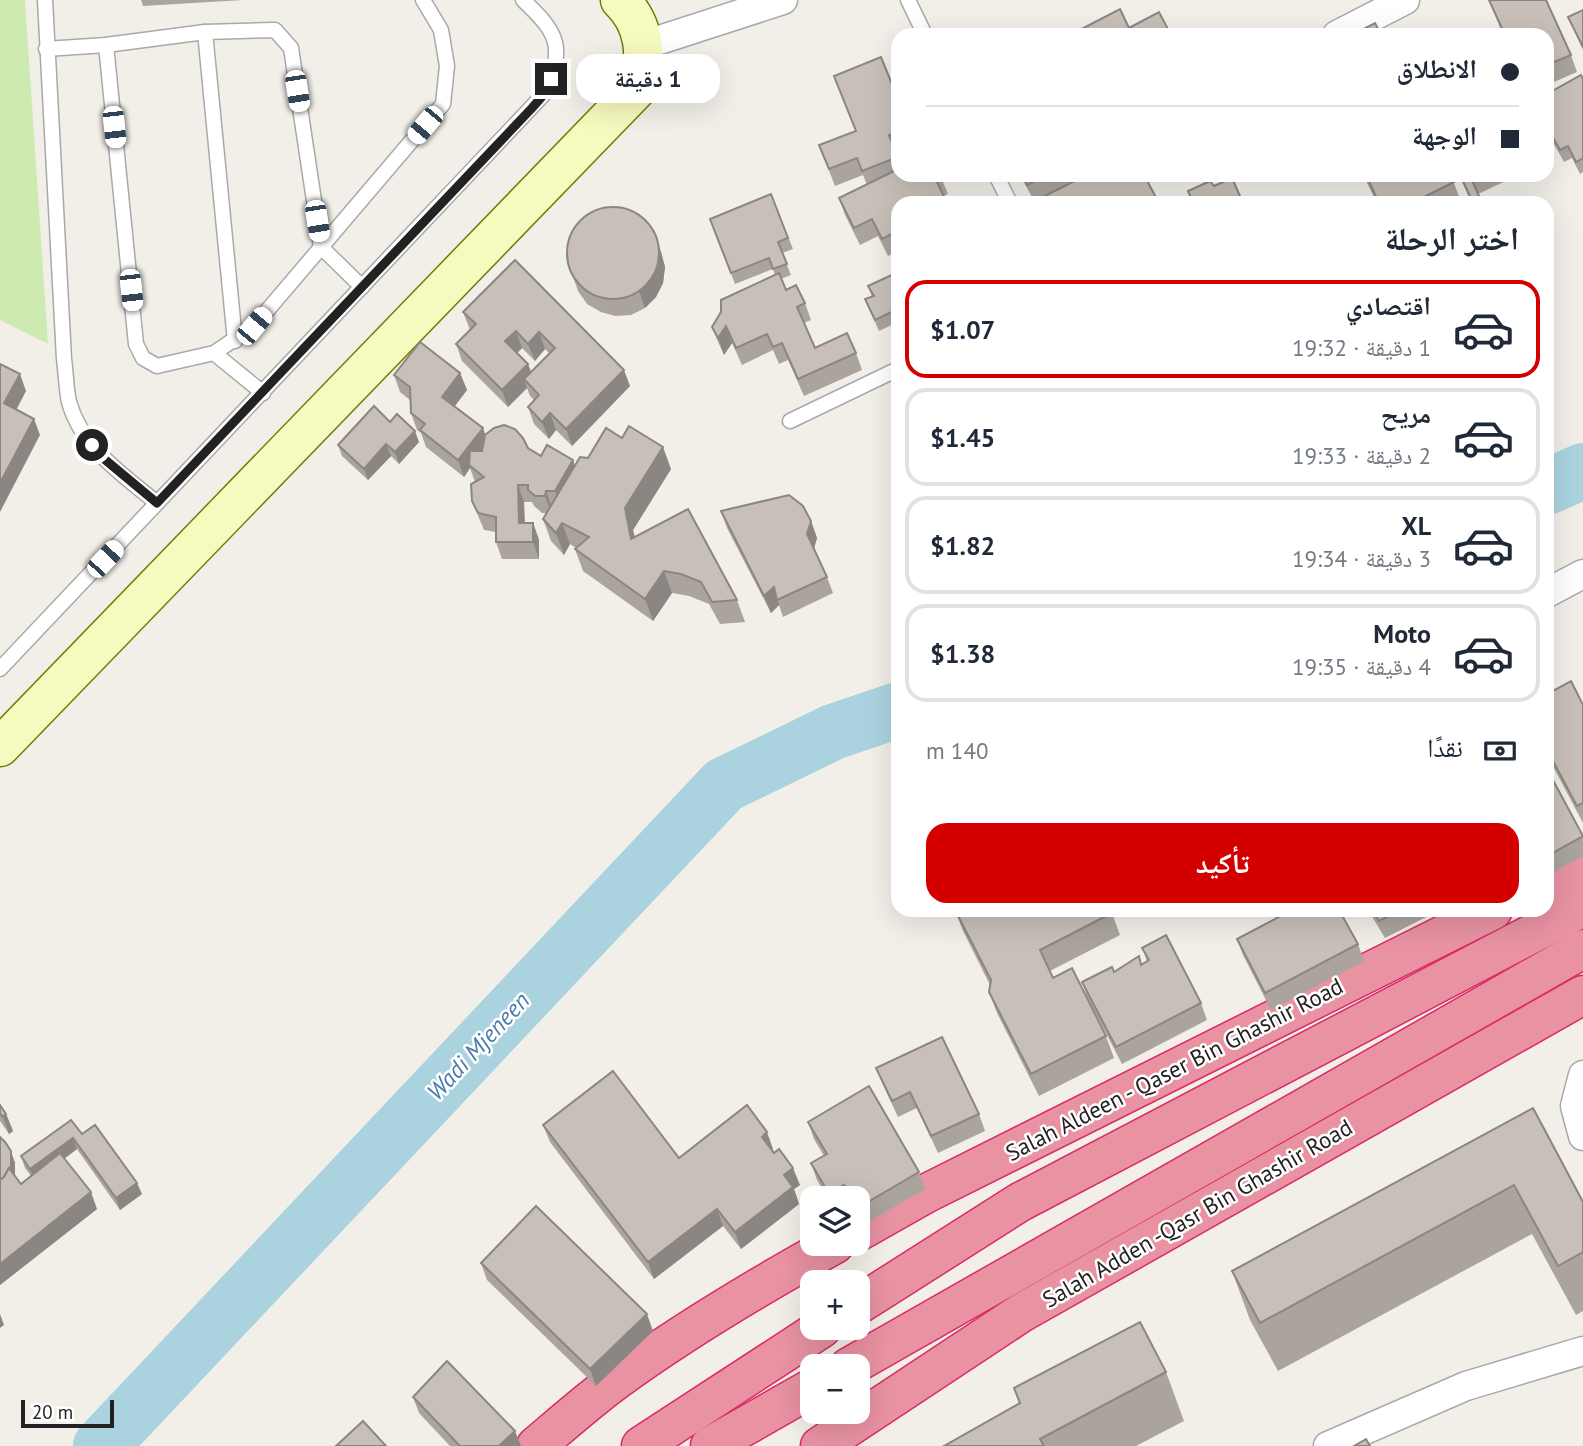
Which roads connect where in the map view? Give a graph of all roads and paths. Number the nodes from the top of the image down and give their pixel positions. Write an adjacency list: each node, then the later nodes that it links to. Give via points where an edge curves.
1 (45, 0): 14 (lane)
2 (423, 0): 15 (lane, via 442,30 447,66 443,104)
3 (523, 0): 16 (lane, via 544,19 556,44 556,66 546,92)
4 (620, 0): 13 (main road, via 637,24)
5 (783, 0): 8 (street)
6 (908, 0): 9 (lane)
7 (1405, 0): 10 (street)
8 (755, 4): 13 (street)
9 (922, 28)
10 (1351, 28)
11 (205, 32): 12 (lane); 15 (lane, via 275,30 291,48); 17 (lane)
12 (106, 45): 14 (lane); 18 (lane, via 136,344 144,358 157,366)
13 (644, 45): 26 (main road, via 639,87)
14 (46, 49): 22 (lane, via 69,402 82,432 103,458)
15 (321, 247): 16 (lane); 17 (lane, via 254,326)
16 (362, 287): 20 (lane)
17 (235, 341): 18 (lane)
18 (214, 354): 20 (lane)
19 (891, 372): 21 (lane)
20 (263, 393): 22 (lane)
21 (790, 421)
22 (157, 503): 25 (lane)
23 (1583, 575): 24 (street)
24 (1554, 590)
25 (0, 669)
26 (0, 747)
27 (1583, 870): 28 (highway)
28 (1554, 883)
29 (1583, 907): 37 (highway, via 1020,1202)
30 (1477, 917): 35 (highway, Salah Aldeen - Qaser Bin Ghashir Road)
31 (1583, 949): 40 (highway)
32 (1583, 995): 45 (highway, Salah Adden -Qasr Bin Ghashir Road, via 1021,1314)
33 (1583, 1075): 34 (street, via 1575,1106)
34 (1583, 1136)
35 (870, 1225)
36 (814, 1256): 42 (highway, via 725,1307 614,1382)
37 (870, 1298)
38 (804, 1340): 43 (highway)
39 (1583, 1351): 46 (street, via 1466,1386)
40 (870, 1355)
41 (800, 1395): 44 (highway)
42 (536, 1446)
43 (641, 1446)
44 (710, 1446)
45 (820, 1446)
46 (1328, 1446)

